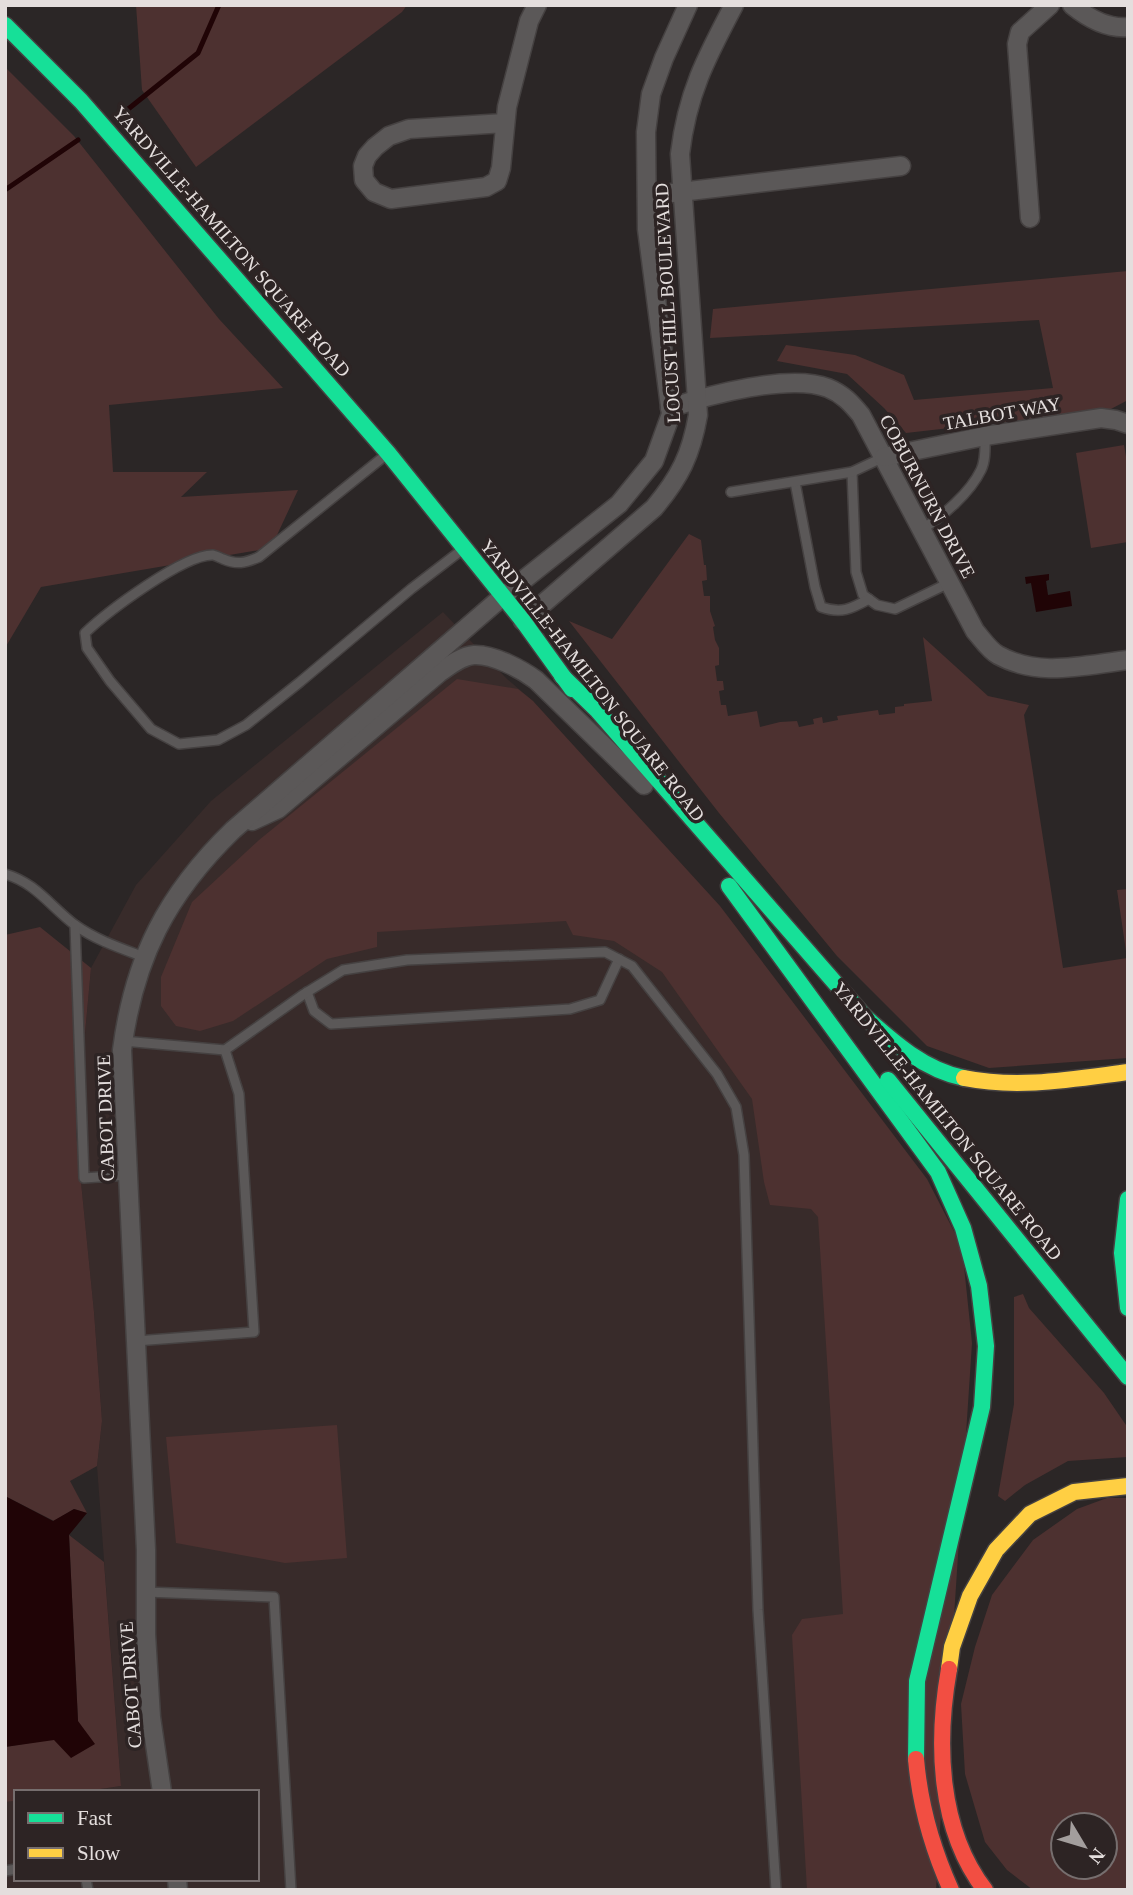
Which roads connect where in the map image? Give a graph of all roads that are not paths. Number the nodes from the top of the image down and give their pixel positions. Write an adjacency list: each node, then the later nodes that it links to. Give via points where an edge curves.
1 (537, 5): 8 (street)
2 (688, 5): 11 (street, LOCUST HILL BOULEVARD, via 651,94 646,132)
3 (734, 5): 10 (street, LOCUST HILL BOULEVARD, via 694,86 680,154)
4 (1050, 5): 12 (street, via 1020,32 1017,44)
5 (1072, 5): 7 (street, via 1089,19)
6 (5, 25): 17 (main road, YARDVILLE-HAMILTON SQUARE ROAD, via 81,101)
7 (1128, 27)
8 (505, 123): 8 (street, via 501,168 497,181 486,187 391,199 374,192 364,180 367,156 389,136 409,129)
9 (901, 166): 10 (street)
10 (682, 191): 11 (street); 13 (street, LOCUST HILL BOULEVARD)
11 (647, 196): 14 (street, LOCUST HILL BOULEVARD, via 647,229)
12 (1030, 218)
13 (697, 399): 14 (street, COBURNURN DRIVE); 18 (street, COBURNURN DRIVE, via 762,386 805,383 828,388 847,398 861,415); 27 (street, LOCUST HILL BOULEVARD, via 692,446 672,486 654,508)
14 (670, 408): 25 (street, LOCUST HILL BOULEVARD, via 654,461 619,504)
15 (1128, 425): 16 (street, TALBOT WAY, via 1101,418)
16 (985, 436): 18 (street, TALBOT WAY); 22 (lane, via 982,470 953,506)
17 (388, 453): 23 (main road, YARDVILLE-HAMILTON SQUARE ROAD); 23 (lane, via 259,557 233,564 213,555 181,564 97,622 86,633 87,648 110,681 151,729 179,744 218,740 246,725)
18 (884, 457): 19 (lane); 22 (street, COBURNURN DRIVE)
19 (852, 472): 20 (lane); 26 (lane, via 856,572 863,595)
20 (795, 482): 21 (lane); 26 (lane, via 821,607 836,612)
21 (731, 492)
22 (921, 530): 24 (street, COBURNURN DRIVE)
23 (464, 548): 25 (main road, YARDVILLE-HAMILTON SQUARE ROAD)
24 (950, 583): 26 (lane, via 895,609); 28 (street, COBURNURN DRIVE, via 975,631 996,654 1026,667 1049,670)
25 (502, 597): 27 (main road, YARDVILLE-HAMILTON SQUARE ROAD); 31 (street, CABOT DRIVE)
26 (869, 599)
27 (523, 621): 29 (main road, YARDVILLE-HAMILTON SQUARE ROAD)
28 (1128, 660)
29 (562, 676): 30 (main road, YARDVILLE-HAMILTON SQUARE ROAD); 40 (main road, via 597,710 864,1016 911,1056 967,1080 994,1084 1025,1085)
30 (655, 796): 31 (street, via 536,680 518,667 474,655 439,673 278,809); 33 (main road, YARDVILLE-HAMILTON SQUARE ROAD)
31 (233, 830): 35 (street, CABOT DRIVE, via 184,883)
32 (5, 874): 34 (lane, via 24,880)
33 (729, 886): 45 (main road, YARDVILLE-HAMILTON SQUARE ROAD); 51 (main road, via 938,1172 969,1240 979,1282 986,1356 982,1409 917,1681 914,1718 919,1797)
34 (75, 925): 35 (lane); 41 (lane, via 84,1178)
35 (144, 957): 38 (street, CABOT DRIVE)
36 (619, 960): 37 (lane, via 605,952 407,960 343,970); 37 (lane, via 600,1000 570,1009 331,1024 314,1012); 50 (lane, via 632,966 717,1074 736,1107 744,1155 758,1610)
37 (307, 992): 39 (lane)
38 (123, 1041): 39 (lane); 41 (street, CABOT DRIVE)
39 (225, 1050): 44 (lane, via 239,1094 254,1332)
40 (1128, 1072)
41 (128, 1175): 44 (street, CABOT DRIVE)
42 (1128, 1199): 43 (main road, via 1121,1238)
43 (1128, 1307)
44 (136, 1341): 47 (street, CABOT DRIVE)
45 (1128, 1377)
46 (1128, 1486): 52 (main road, via 1066,1495 1020,1523 986,1565 956,1633 941,1712 944,1786 964,1858)
47 (146, 1592): 48 (street, CABOT DRIVE, via 151,1717); 49 (lane, via 274,1597)
48 (162, 1790)
49 (291, 1890)
50 (776, 1890)
51 (951, 1890)
52 (985, 1890)

